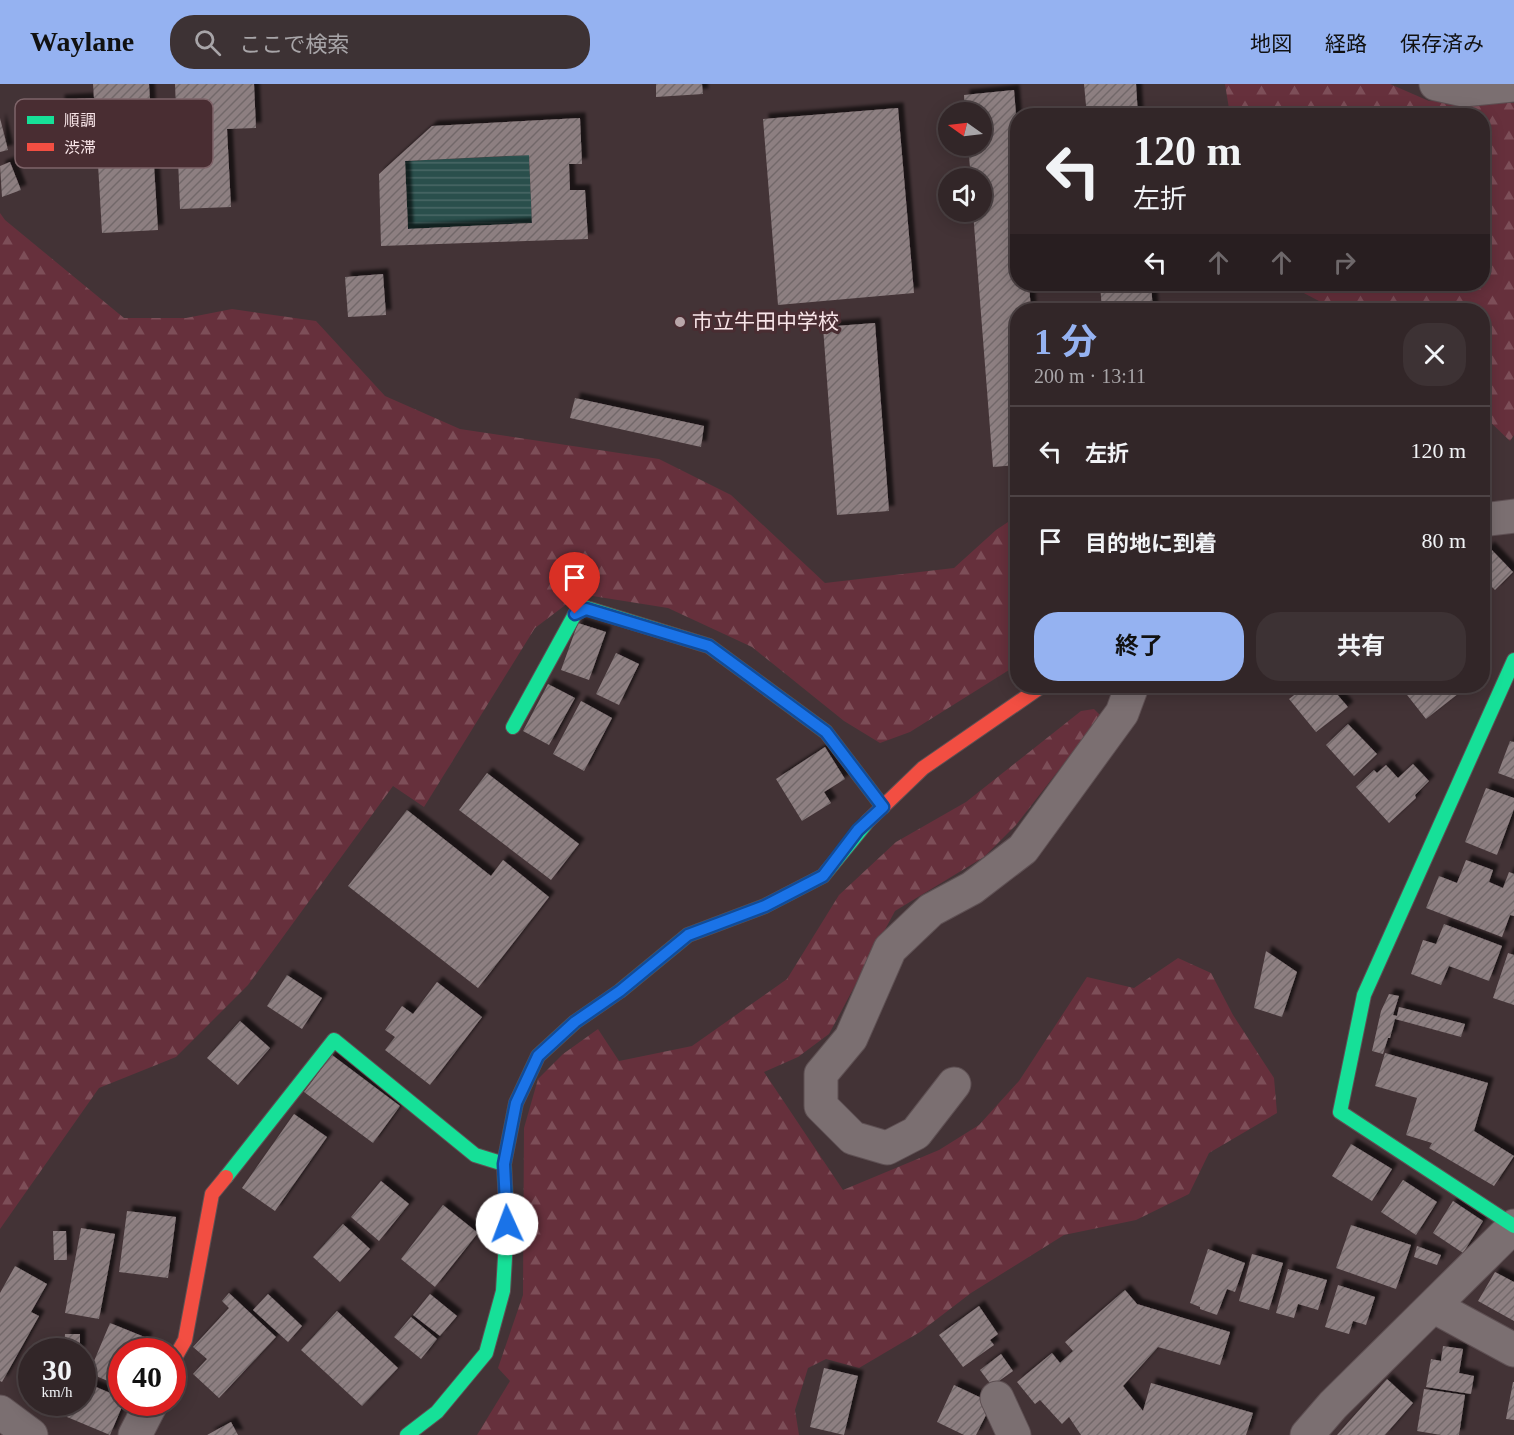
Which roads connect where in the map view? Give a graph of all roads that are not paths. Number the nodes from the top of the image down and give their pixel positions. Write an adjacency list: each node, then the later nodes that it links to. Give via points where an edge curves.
1 (1436, 84): 2 (street, via 1463,90)
2 (1514, 85)
3 (1514, 516): 4 (street)
4 (1490, 519)
5 (1514, 660): 12 (street, via 1364,995 1340,1112)
6 (1032, 693): 9 (street, via 923,768)
7 (1129, 693): 10 (street, via 1122,713 1023,849 972,888 931,910 890,949 851,1038 821,1074 821,1106 853,1138 887,1148 916,1134)
8 (513, 727): 9 (street, via 575,614 586,609 709,646 826,732)
9 (883, 807): 11 (street, via 858,830 823,876 765,906 688,935 575,1022 538,1056 516,1103)
10 (954, 1084)
11 (504, 1164): 14 (street, via 475,1155 334,1040 212,1194); 21 (street, via 507,1224 503,1291 486,1353 437,1412)
12 (1514, 1226): 13 (street)
13 (1433, 1306): 15 (street); 23 (street)
14 (184, 1338)
15 (1514, 1350)
16 (997, 1398): 22 (street)
17 (0, 1412): 19 (street)
18 (145, 1416): 20 (street)
19 (31, 1435)
20 (135, 1435)
21 (407, 1435)
22 (1014, 1435)
23 (1307, 1435)

